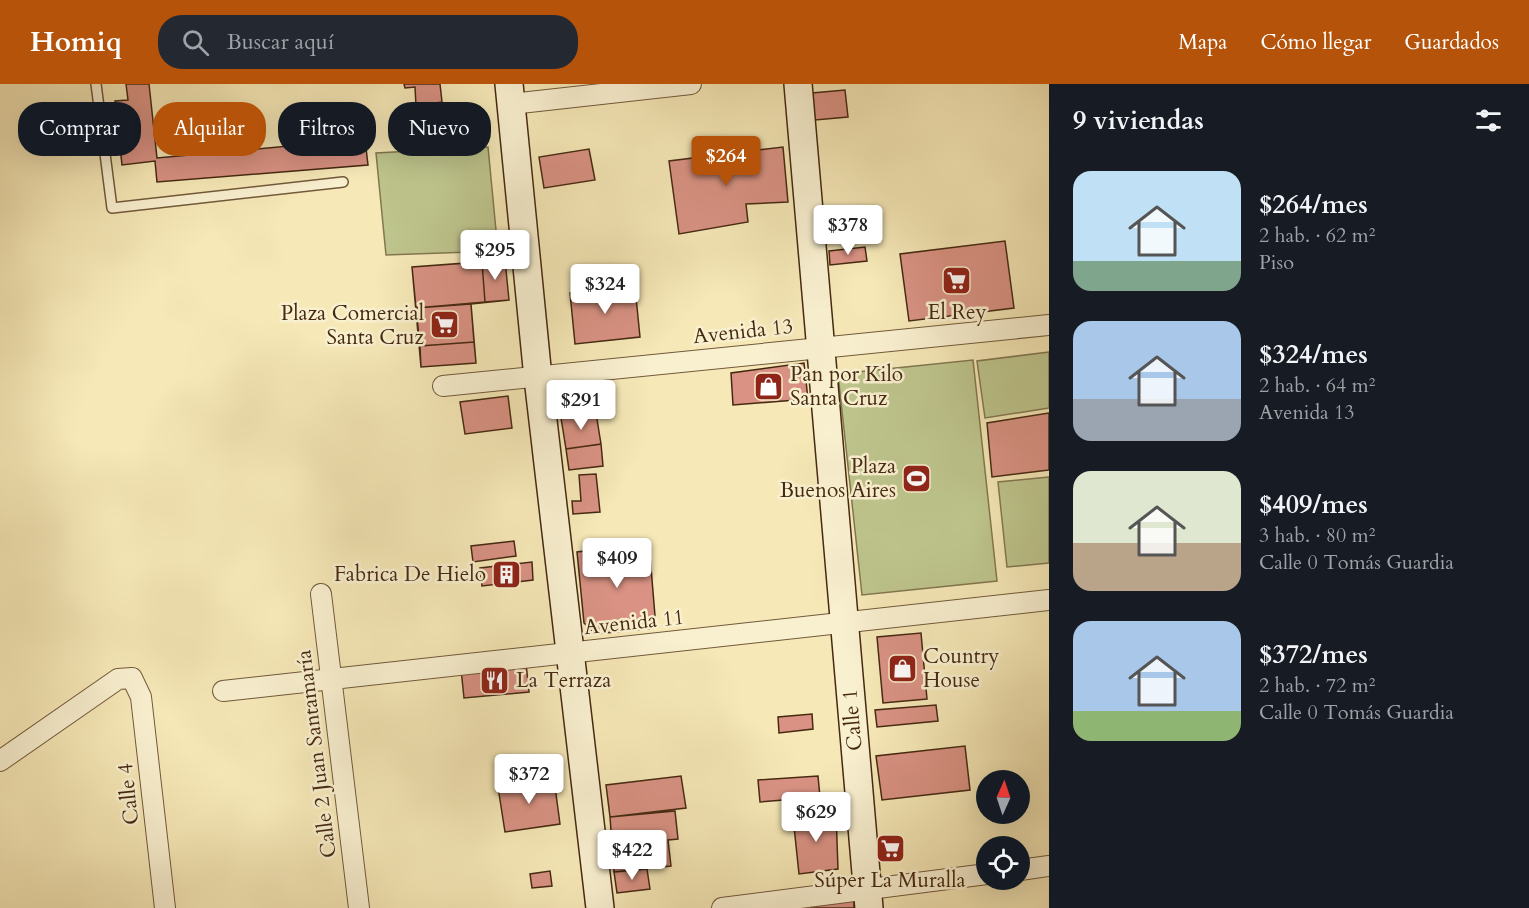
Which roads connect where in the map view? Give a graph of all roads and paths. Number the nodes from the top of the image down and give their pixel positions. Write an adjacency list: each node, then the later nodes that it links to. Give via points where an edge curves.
1 (96, 84): 5 (lane, via 112,208)
2 (691, 84): 4 (street)
3 (798, 84): 7 (street, Calle 1)
4 (510, 94): 8 (street)
5 (343, 182)
6 (1049, 325): 7 (street, Avenida 13)
7 (821, 346): 8 (street, Avenida 13); 12 (street, Calle 1)
8 (538, 378): 9 (street, Avenida 13); 13 (street)
9 (443, 386)
10 (321, 594): 14 (street, Calle 2 Juan Santamaría)
11 (1049, 600): 12 (street, Avenida 11)
12 (843, 624): 13 (street, Avenida 11); 20 (street, Calle 1)
13 (570, 653): 14 (street, Avenida 11); 23 (street)
14 (332, 678): 15 (street, Avenida 11); 22 (street, Calle 2 Juan Santamaría)
15 (223, 691)
16 (0, 761): 21 (street, Calle 4, via 118,679 132,678 141,697)
17 (1049, 866): 18 (street)
18 (1030, 869)
19 (976, 876): 20 (street)
20 (868, 898): 24 (street)
21 (165, 908)
22 (359, 908)
23 (600, 908)
24 (722, 908)

